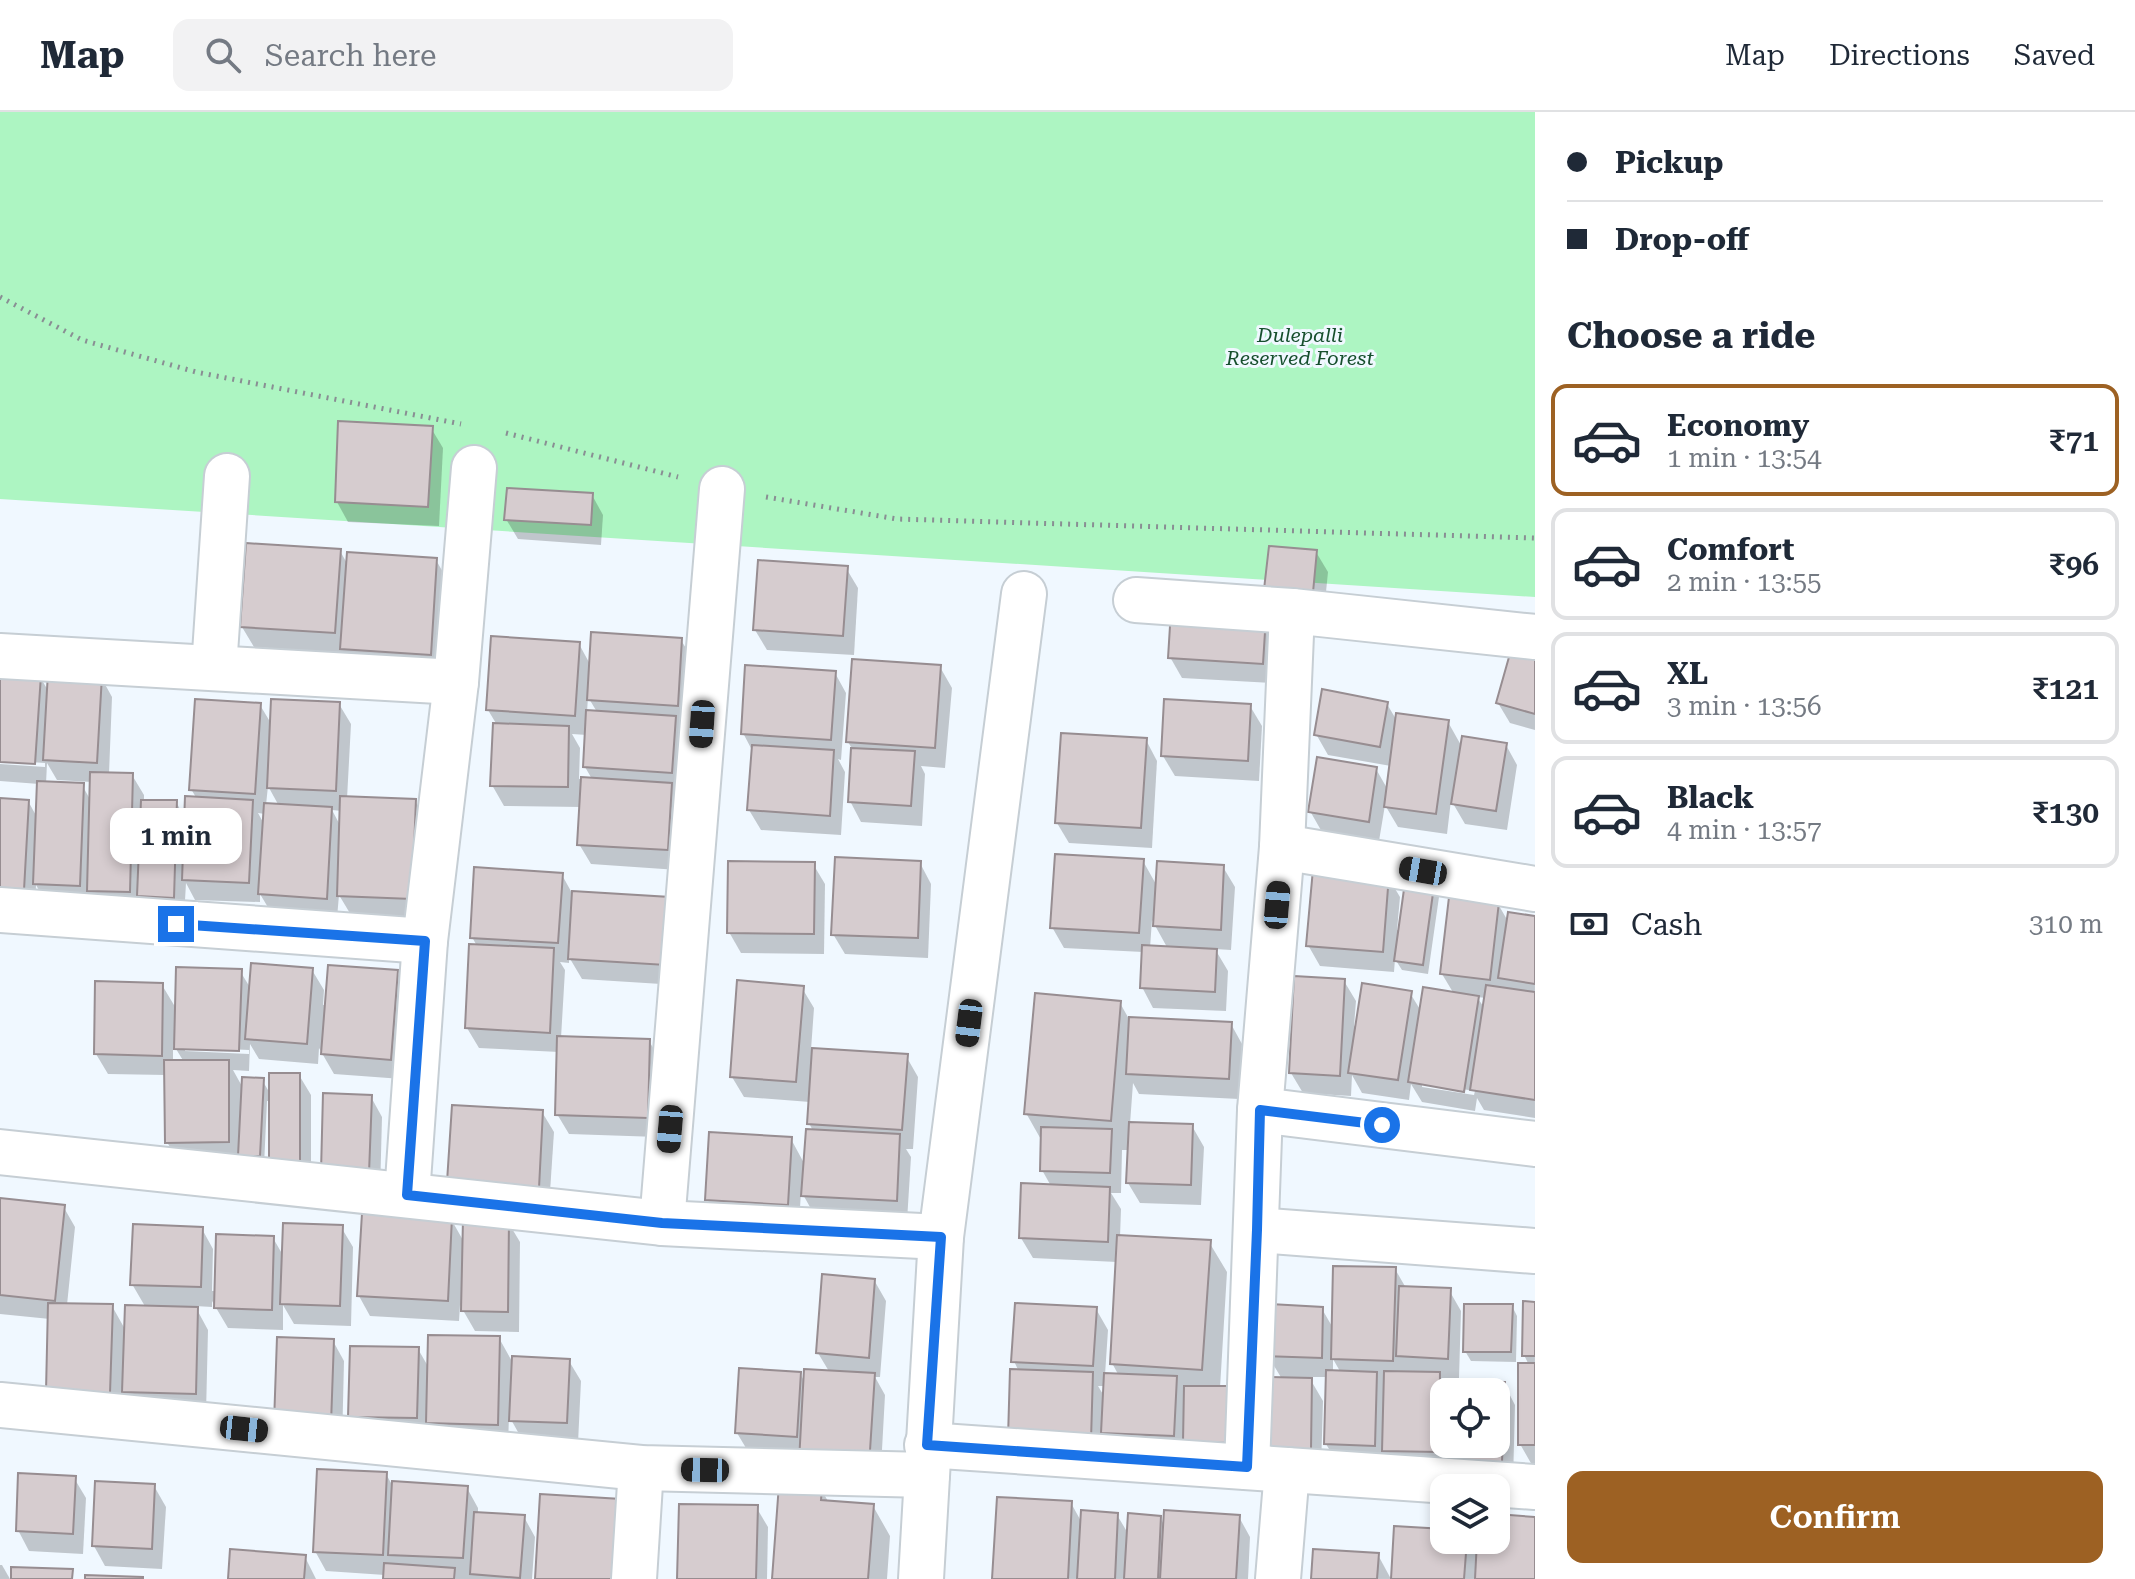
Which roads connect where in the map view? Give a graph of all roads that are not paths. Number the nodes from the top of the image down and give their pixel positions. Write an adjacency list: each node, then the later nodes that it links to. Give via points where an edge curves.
1 (474, 468): 10 (street)
2 (227, 476): 9 (street)
3 (722, 489): 19 (street)
4 (1024, 594): 21 (street)
5 (1136, 600): 6 (street)
6 (1292, 611): 7 (street); 11 (street)
7 (1535, 637)
8 (0, 656): 9 (street)
9 (214, 668): 10 (street)
10 (456, 682): 14 (street)
11 (1282, 847): 12 (street); 15 (street)
12 (1535, 889)
13 (0, 910): 14 (street)
14 (425, 941): 18 (street)
15 (1260, 1110): 16 (street); 20 (street)
16 (1535, 1144)
17 (0, 1152): 18 (street)
18 (407, 1195): 19 (street)
19 (662, 1223): 21 (street)
20 (1257, 1230): 22 (street); 26 (street)
21 (941, 1237): 24 (street)
22 (1535, 1251)
23 (0, 1405): 25 (street)
24 (927, 1460): 25 (street); 26 (street); 29 (street)
25 (641, 1468): 28 (street)
26 (1267, 1468): 27 (street); 30 (street)
27 (1535, 1487)
28 (634, 1579)
29 (921, 1579)
30 (1278, 1579)

